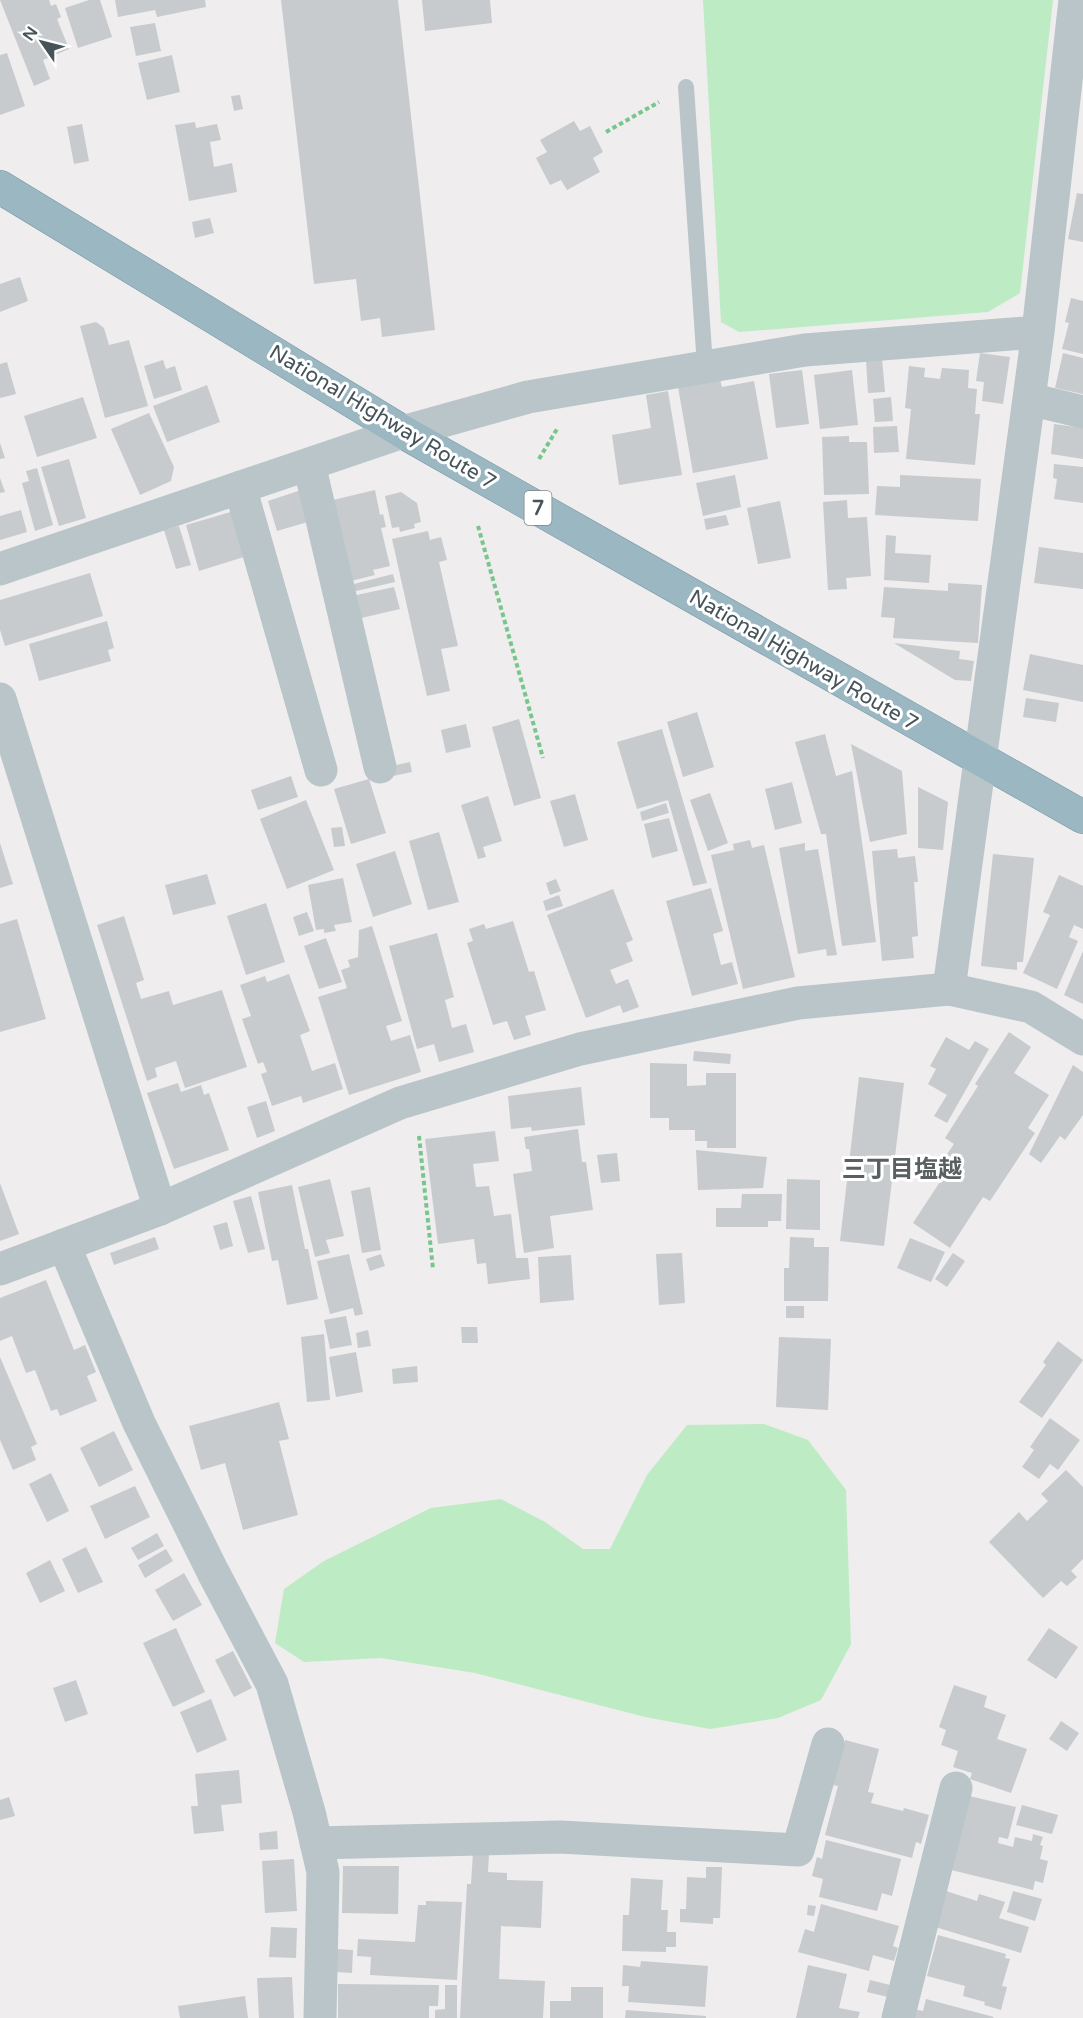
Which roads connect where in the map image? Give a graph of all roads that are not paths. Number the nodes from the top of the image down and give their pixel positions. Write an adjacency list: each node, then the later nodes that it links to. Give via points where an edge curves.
1 (1075, 0): 4 (street)
2 (686, 87): 5 (lane)
3 (0, 188): 8 (highway, National Highway Route 7 / 7)
4 (1038, 332): 5 (street, via 805,350); 6 (street)
5 (705, 366): 8 (street, via 528,397)
6 (1029, 399): 7 (street); 13 (street)
7 (1083, 412)
8 (403, 432): 9 (street); 13 (highway, National Highway Route 7 / 7)
9 (309, 464): 10 (street); 14 (street)
10 (240, 487): 11 (street); 15 (street)
11 (0, 569)
12 (0, 699): 19 (street)
13 (979, 759): 16 (highway, National Highway Route 7 / 7); 17 (street)
14 (380, 767)
15 (321, 770)
16 (1083, 817)
17 (949, 989): 18 (street, via 1031,1006); 19 (street, via 798,1003 580,1049 400,1103)
18 (1083, 1039)
19 (160, 1209): 20 (street)
20 (64, 1245): 21 (street); 24 (street, via 139,1423 272,1684)
21 (0, 1269)
22 (828, 1744): 24 (street, via 798,1850 560,1837)
23 (956, 1788): 26 (street)
24 (316, 1843): 25 (street, via 323,1872)
25 (320, 2018)
26 (898, 2018)

